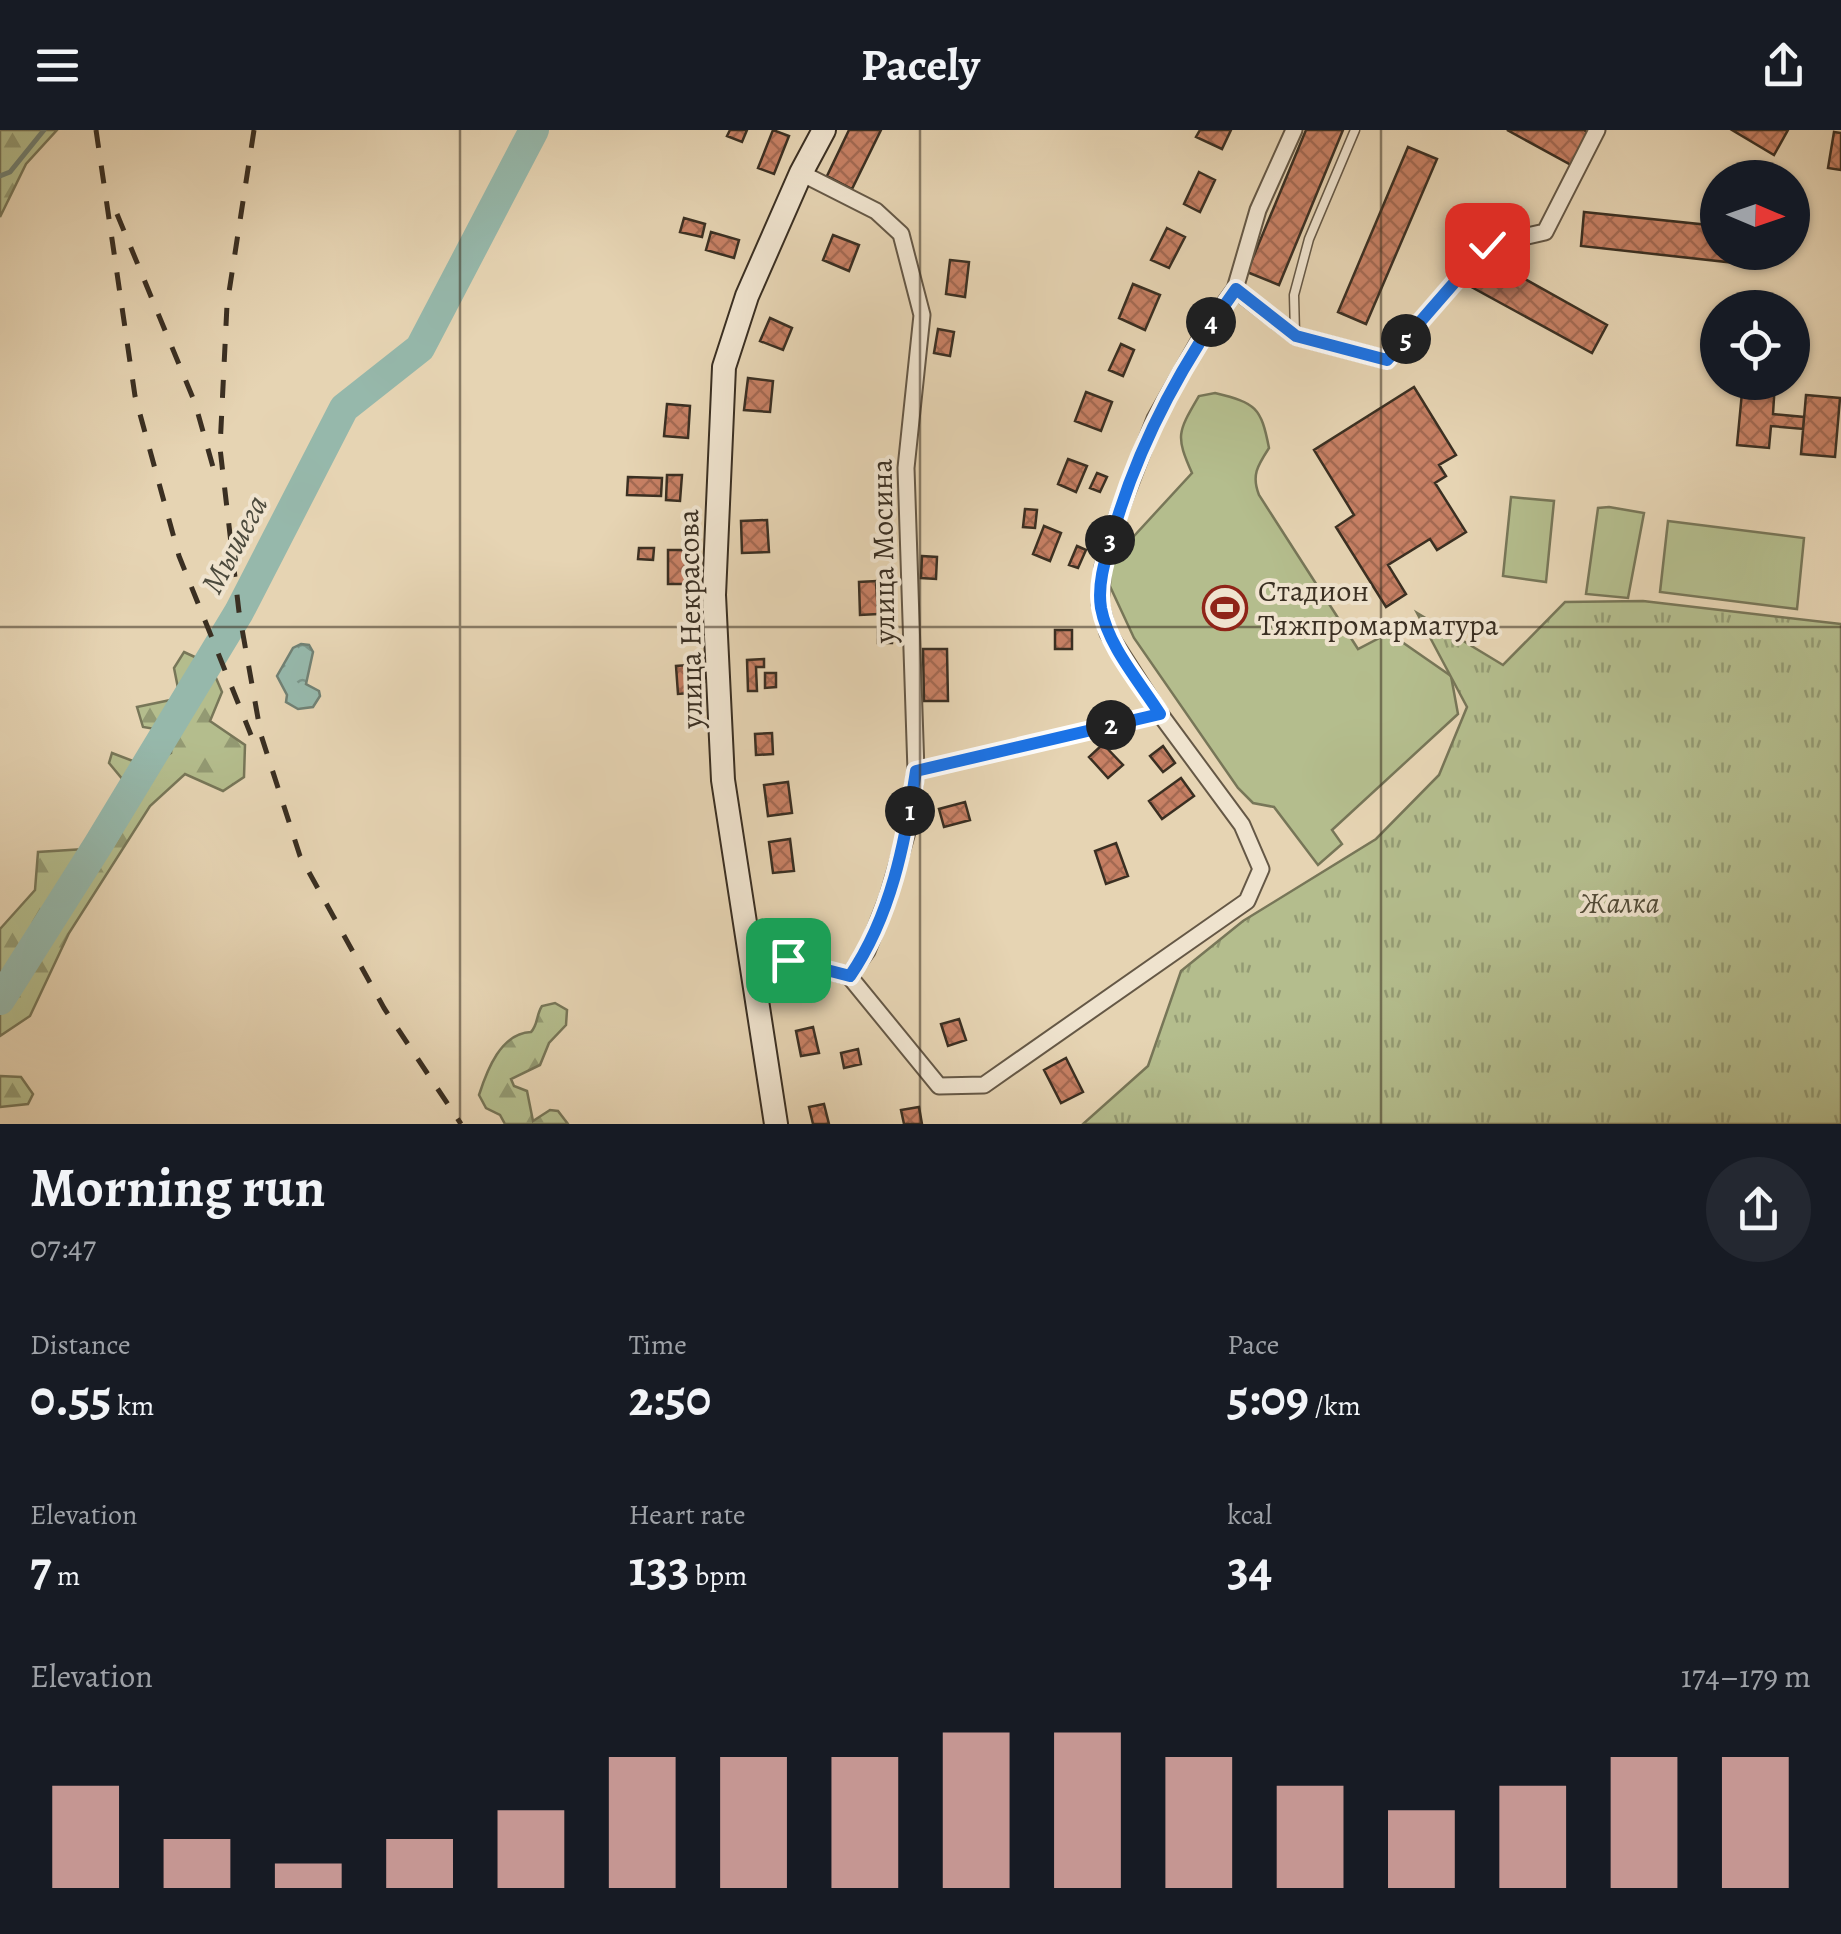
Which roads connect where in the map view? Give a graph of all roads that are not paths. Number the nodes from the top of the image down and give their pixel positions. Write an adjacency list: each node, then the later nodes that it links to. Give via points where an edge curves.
1 (824, 130): 5 (main road, улица Некрасова)
2 (1294, 130): 6 (street, via 1258,210)
3 (1355, 130): 7 (lane, via 1308,239 1294,295)
4 (1598, 130): 7 (street, via 1545,232 1487,245 1387,360)
5 (801, 173): 9 (street, улица Мосина, via 876,212 902,234 922,315 906,468); 10 (main road, улица Некрасова, via 724,366 714,595 723,780)
6 (1236, 289): 7 (street); 8 (street, via 1155,419 1103,566 1100,604 1108,633)
7 (1296, 336)
8 (1160, 714): 9 (lane); 11 (street, via 1242,826 1261,868 1246,901 984,1085 939,1086)
9 (916, 771): 11 (street, улица Мосина, via 888,898)
10 (748, 953): 11 (street); 12 (main road, улица Некрасова)
11 (850, 976)
12 (776, 1124)

